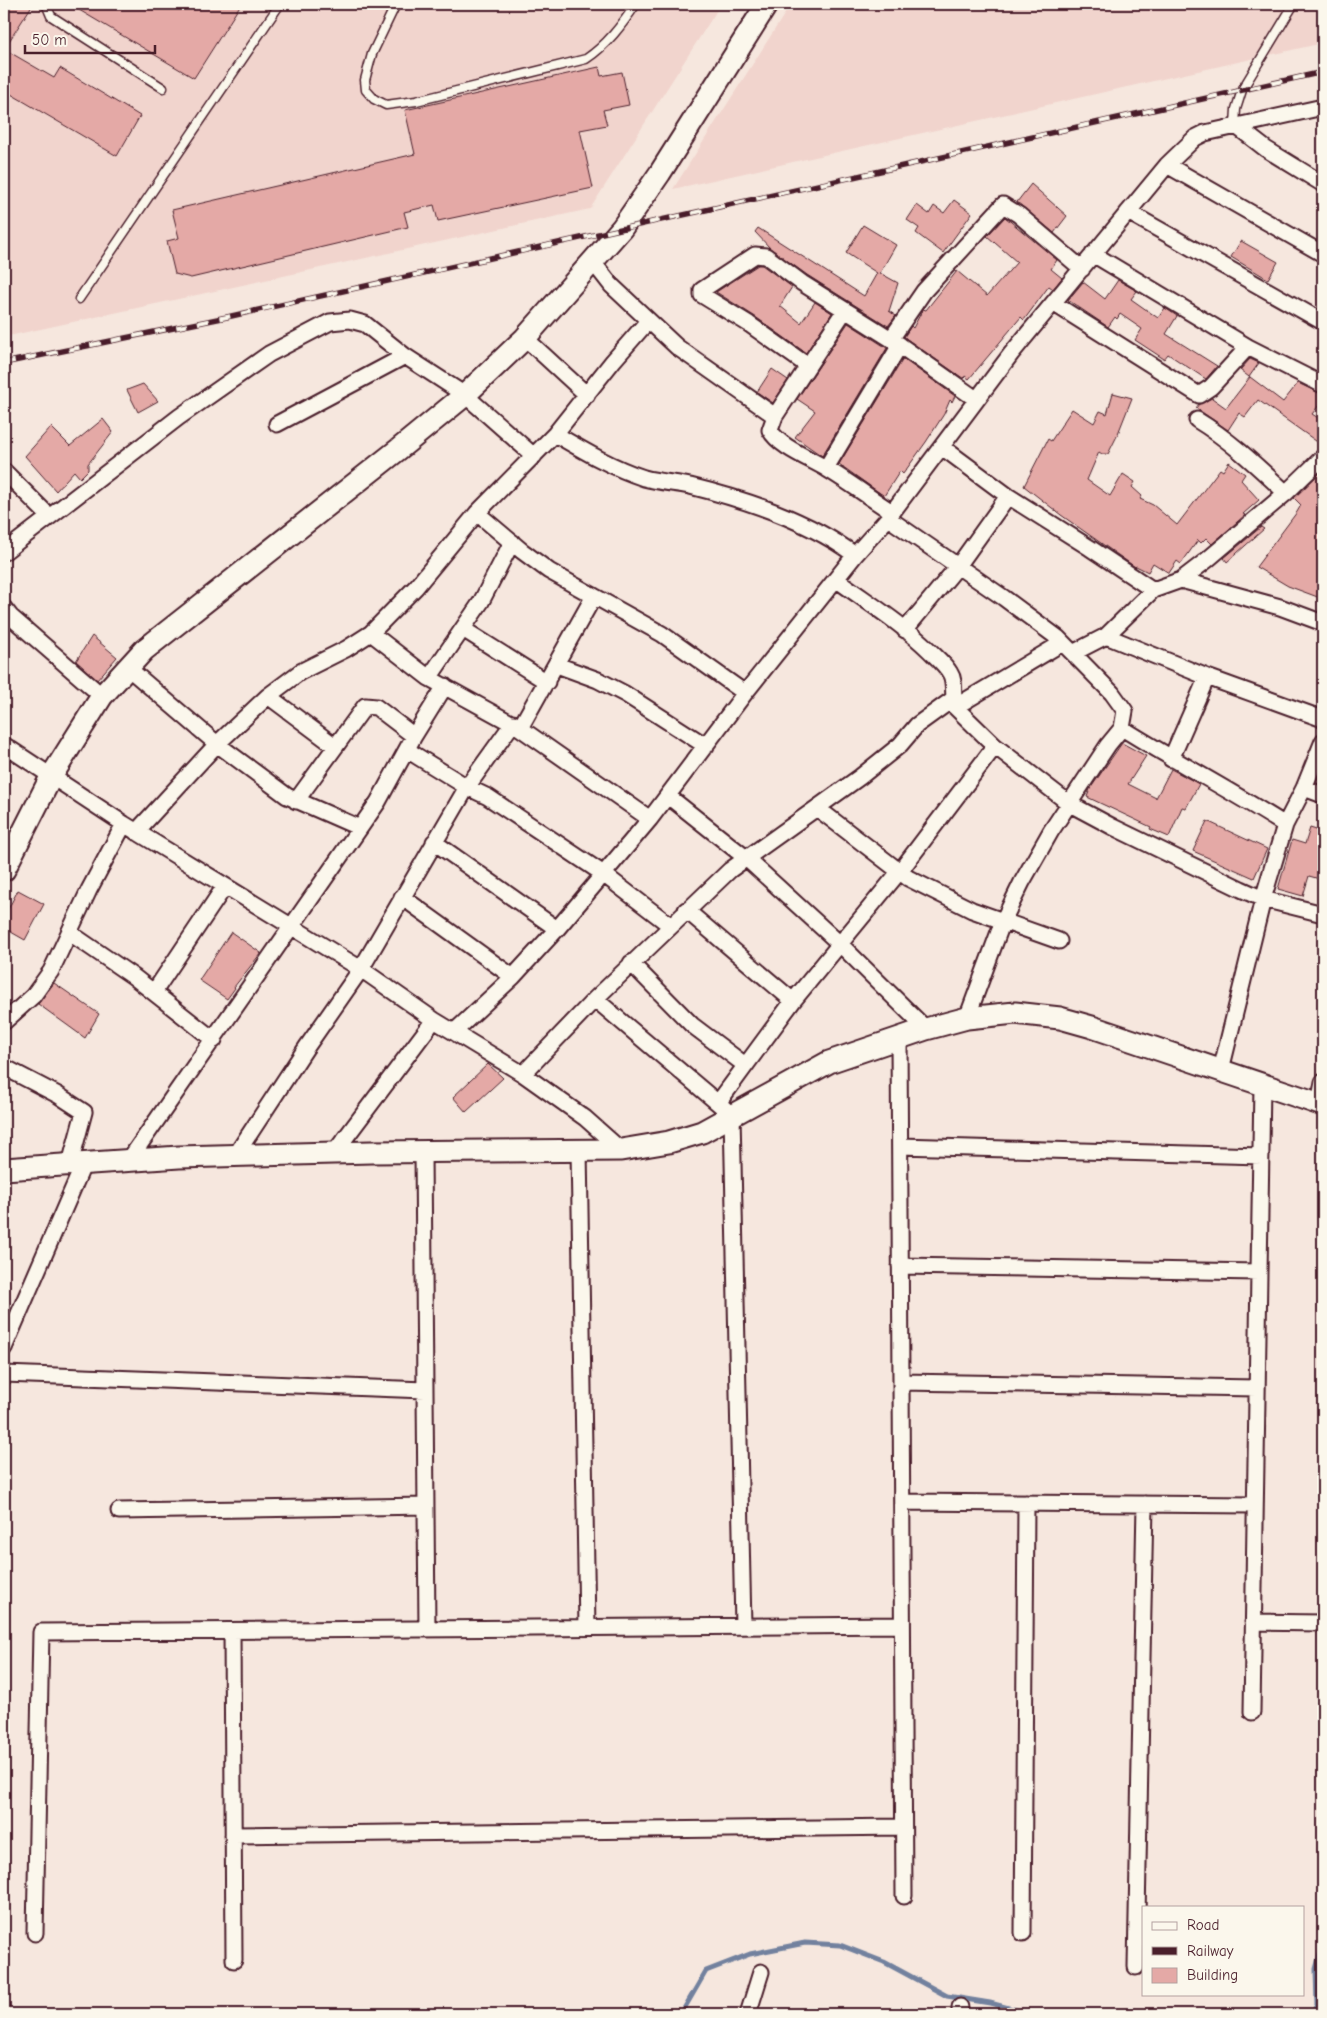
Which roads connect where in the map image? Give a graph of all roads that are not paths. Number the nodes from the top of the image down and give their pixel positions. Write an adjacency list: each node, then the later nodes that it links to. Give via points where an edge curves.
1 (46, 4): 7 (lane, via 51,16)
2 (280, 4): 17 (lane)
3 (396, 4): 4 (lane, via 372,54 365,80 366,90 386,105 416,101 586,59 600,50)
4 (636, 4)
5 (767, 4): 15 (main road, via 654,181 622,228)
6 (1294, 4): 9 (lane, via 1242,90)
7 (164, 88)
8 (1323, 106): 9 (street)
9 (1235, 125): 10 (street, via 1195,138); 11 (street, via 1266,149)
10 (1167, 165): 12 (street); 14 (street)
11 (1323, 184)
12 (1128, 212): 13 (street); 21 (street)
13 (1093, 254): 16 (street); 24 (street)
14 (1323, 254)
15 (593, 262): 20 (street, via 611,286); 22 (main road)
16 (1082, 269): 18 (street); 23 (street, via 1019,215 1003,206 924,291)
17 (79, 299)
18 (1053, 303): 24 (street, via 1199,395); 30 (street)
19 (845, 310): 23 (street); 26 (street); 26 (street, via 762,255 755,255 702,290 702,295)
20 (648, 322): 29 (street); 31 (street, via 677,348)
21 (1323, 322)
22 (525, 338): 28 (main road); 29 (street)
23 (896, 342): 30 (street); 38 (street)
24 (1248, 346): 27 (street)
25 (405, 356): 28 (street); 33 (street); 44 (street, via 365,324 350,320 330,322 269,354 179,417)
26 (808, 366): 31 (street)
27 (1323, 385)
28 (465, 395): 36 (street); 62 (main road, via 144,650)
29 (587, 395): 34 (street)
30 (976, 399): 35 (street)
31 (775, 416): 38 (street, via 770,430 772,434)
32 (1198, 420): 40 (street, via 1239,450)
33 (277, 424)
34 (555, 434): 36 (street); 47 (street, via 624,471 658,482 689,486 764,509 838,542)
35 (942, 447): 41 (street); 43 (street)
36 (534, 456): 42 (street)
37 (1323, 457): 40 (street)
38 (826, 468): 43 (street)
39 (4, 471): 44 (street)
40 (1286, 493): 50 (street)
41 (1008, 496): 48 (street); 51 (street)
42 (477, 513): 45 (street); 57 (street, via 416,587)
43 (890, 515): 47 (street); 48 (street)
44 (49, 516): 46 (street)
45 (512, 542): 52 (street, via 549,571); 55 (street)
46 (4, 552)
47 (855, 555): 49 (street)
48 (958, 566): 56 (street); 59 (street)
49 (836, 578): 56 (street); 67 (street)
50 (1181, 580): 51 (street); 54 (street, via 1280,607)
51 (1153, 590): 58 (street)
52 (594, 596): 61 (street); 67 (street, via 662,634)
53 (6, 616): 68 (street)
54 (1323, 623)
55 (463, 629): 64 (street); 65 (street)
56 (905, 630): 70 (street, via 950,672)
57 (371, 633): 64 (street); 69 (street, via 300,672)
58 (1106, 636): 60 (street); 63 (street)
59 (1062, 642): 60 (street); 70 (street)
60 (1073, 653): 73 (street, via 1125,711)
61 (557, 665): 65 (street); 79 (street, via 625,694)
62 (127, 667): 68 (main road); 76 (street)
63 (1207, 677): 71 (street); 82 (street)
64 (430, 678): 66 (street)
65 (547, 682): 72 (street)
66 (445, 686): 72 (street); 74 (street)
67 (744, 693): 79 (street)
68 (102, 696): 83 (main road)
69 (268, 696): 76 (street); 78 (street)
70 (954, 703): 80 (street); 90 (street, via 917,725 893,750)
71 (1323, 719)
72 (517, 726): 84 (street); 91 (street)
73 (1122, 728): 82 (street); 89 (street)
74 (414, 736): 78 (street, via 376,707 365,706); 81 (street)
75 (1323, 741): 85 (street)
76 (217, 744): 88 (street); 93 (street)
77 (4, 745): 83 (street)
78 (335, 746): 88 (street)
79 (706, 746): 87 (street)
80 (995, 746): 89 (street); 98 (street)
81 (407, 750): 84 (street); 94 (street)
82 (1172, 760): 92 (street)
83 (50, 776): 93 (street); 97 (main road)
84 (467, 787): 95 (street); 99 (street, via 488,797)
85 (1304, 788): 86 (street); 92 (street)
86 (1323, 795)
87 (668, 796): 91 (street); 96 (street)
88 (296, 801): 94 (street)
89 (1070, 804): 102 (street, via 1204,873); 105 (street, via 1051,830)
90 (817, 808): 96 (street); 98 (street)
91 (650, 819): 99 (street)
92 (1285, 825): 102 (street)
93 (130, 828): 100 (street); 109 (street, via 89,890)
94 (360, 828): 106 (street)
95 (434, 842): 101 (street); 108 (street)
96 (746, 858): 103 (street); 111 (street)
97 (4, 870)
98 (899, 872): 105 (street, via 972,910); 111 (street)
99 (602, 873): 107 (street); 108 (street)
100 (225, 886): 106 (street); 115 (street)
101 (402, 898): 113 (street); 114 (street)
102 (1263, 899): 104 (street); 127 (street)
103 (686, 910): 107 (street); 117 (street)
104 (1323, 914)
105 (1003, 921): 110 (street); 118 (street)
106 (290, 926): 113 (street); 124 (street)
107 (671, 926): 112 (street)
108 (557, 928): 114 (street)
109 (70, 933): 115 (street); 120 (street, via 51,971 33,996)
110 (1059, 941)
111 (840, 945): 117 (street); 121 (street)
112 (631, 963): 116 (street); 125 (street, via 692,1025)
113 (361, 969): 119 (street); 138 (street)
114 (513, 977): 122 (street)
115 (154, 992): 124 (street)
116 (595, 998): 128 (street); 132 (street)
117 (793, 1001): 125 (street)
118 (967, 1018): 121 (main road); 127 (main road, via 1015,1013 1060,1018)
119 (434, 1020): 122 (street); 137 (street)
120 (4, 1022)
121 (926, 1029): 123 (main road)
122 (454, 1032): 128 (street)
123 (899, 1038): 132 (main road, via 829,1062); 133 (street)
124 (214, 1040): 140 (street)
125 (745, 1065): 132 (street)
126 (4, 1067): 141 (street, via 84,1112)
127 (1221, 1070): 130 (main road)
128 (524, 1074): 135 (street, via 585,1118)
129 (1323, 1082): 131 (street)
130 (1262, 1085): 131 (main road); 139 (street)
131 (1321, 1105)
132 (725, 1109): 135 (main road, via 702,1132 669,1142); 159 (street)
133 (900, 1146): 139 (street); 143 (street)
134 (579, 1150): 135 (main road); 136 (main road); 160 (street)
135 (621, 1150)
136 (423, 1152): 137 (main road); 149 (street)
137 (334, 1153): 138 (main road)
138 (235, 1156): 140 (main road)
139 (1261, 1156): 144 (street)
140 (129, 1160): 141 (main road)
141 (77, 1164): 142 (main road); 145 (street)
142 (4, 1169)
143 (900, 1266): 144 (street); 147 (street)
144 (1259, 1272): 148 (street)
145 (4, 1348)
146 (4, 1374): 149 (street)
147 (901, 1382): 148 (street); 150 (street)
148 (1257, 1388): 153 (street)
149 (425, 1390): 154 (street)
150 (902, 1502): 151 (street); 158 (street)
151 (1026, 1503): 152 (street); 167 (street)
152 (1145, 1504): 153 (street); 170 (street)
153 (1255, 1505): 156 (street)
154 (426, 1506): 155 (street); 161 (street)
155 (119, 1510)
156 (1253, 1622): 157 (street); 163 (street)
157 (1323, 1623)
158 (902, 1625): 159 (street); 164 (street)
159 (743, 1626): 160 (street)
160 (586, 1628): 161 (street)
161 (426, 1629): 162 (street)
162 (232, 1631): 165 (street); 168 (street, via 42,1632)
163 (1252, 1712)
164 (904, 1827): 165 (street); 166 (street)
165 (233, 1835): 169 (street)
166 (904, 1896)
167 (1023, 1932)
168 (35, 1933)
169 (234, 1960)
170 (1136, 1967)
171 (761, 1972): 172 (street)
172 (748, 2014)

